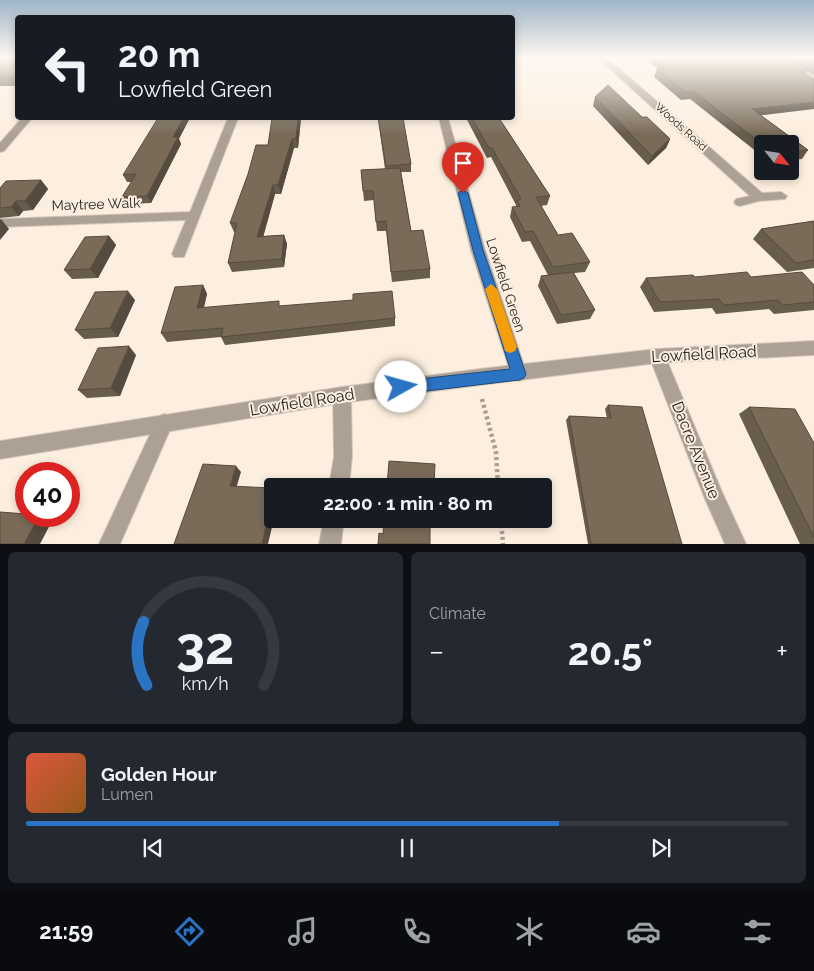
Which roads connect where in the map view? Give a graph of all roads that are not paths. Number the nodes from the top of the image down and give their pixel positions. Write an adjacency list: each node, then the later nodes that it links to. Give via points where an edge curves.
1 (631, 83): 7 (street, Woods Road)
2 (25, 120): 5 (street)
3 (232, 120): 9 (street)
4 (444, 120): 14 (street, Lowfield Green, via 478,250)
5 (0, 149)
6 (781, 196): 7 (street)
7 (759, 197): 8 (street)
8 (740, 202)
9 (193, 216): 10 (street, Maytree Walk); 11 (street)
10 (0, 223)
11 (179, 254)
12 (814, 348): 13 (street, Lowfield Road)
13 (658, 356): 14 (street, Lowfield Road); 22 (street, Dacre Avenue)
14 (519, 374): 15 (street, Lowfield Road)
15 (342, 395): 16 (street, Lowfield Road); 18 (street, via 344,457)
16 (164, 424): 17 (street, Lowfield Road); 20 (street)
17 (0, 450)
18 (340, 478)
19 (333, 528): 21 (street)
20 (110, 544)
21 (330, 544)
22 (736, 544)

